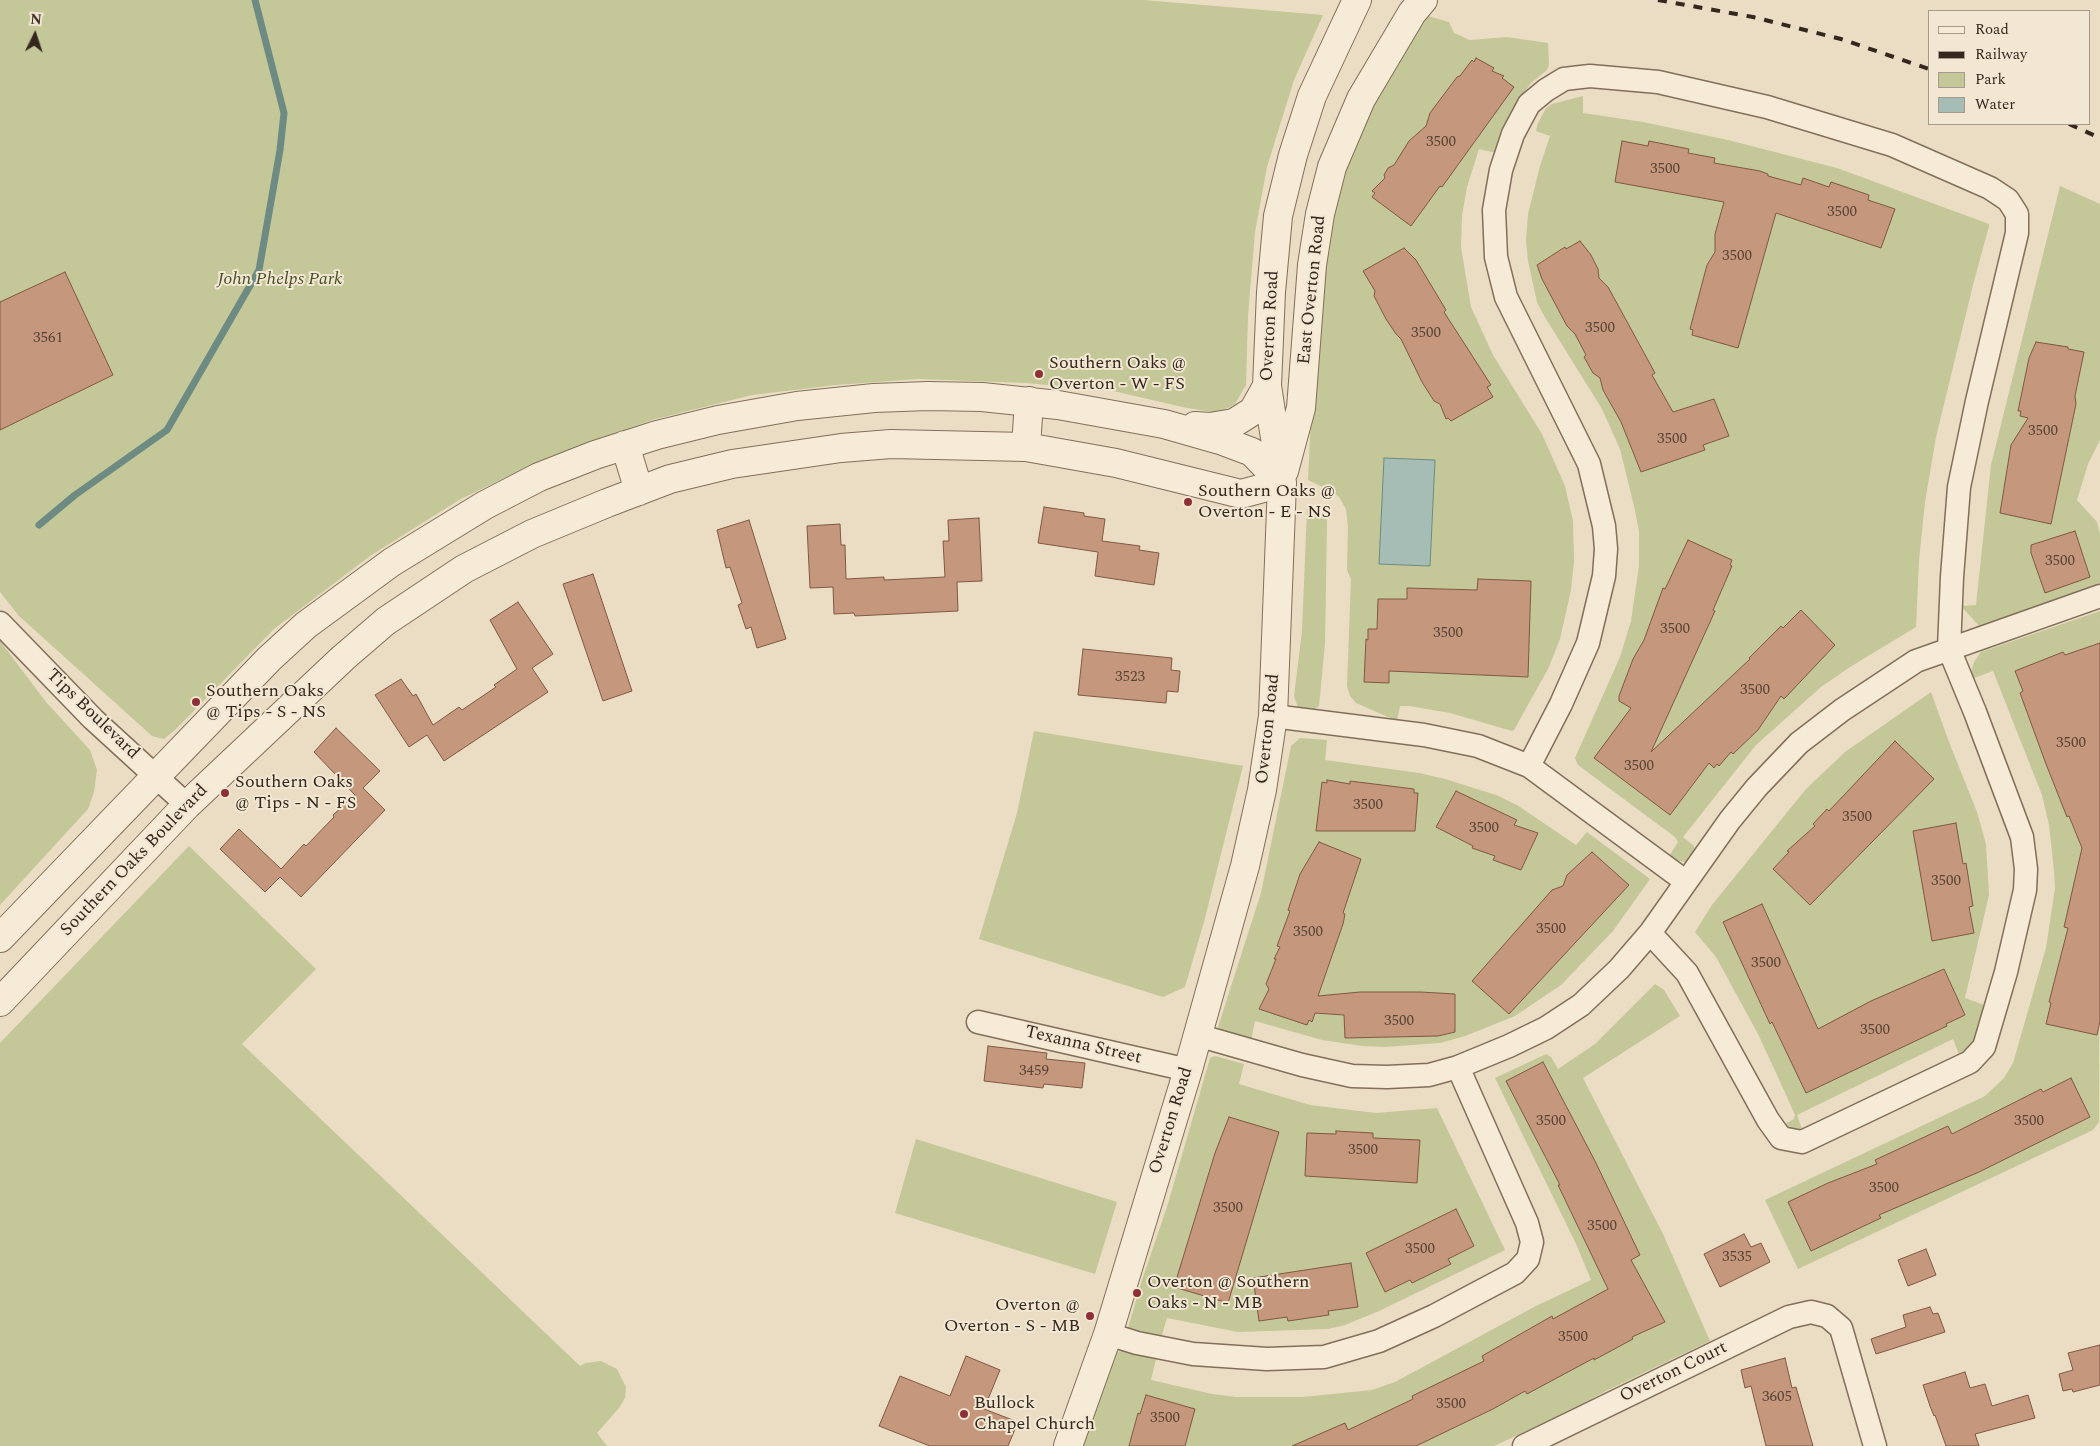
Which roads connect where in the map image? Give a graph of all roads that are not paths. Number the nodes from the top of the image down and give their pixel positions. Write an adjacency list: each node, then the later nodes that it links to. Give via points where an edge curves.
1 (1358, 0): 3 (street, Overton Road, via 1312,96 1278,216)
2 (1423, 0): 8 (street, East Overton Road, via 1361,99 1332,168 1312,265 1301,408)
3 (1267, 386): 5 (street, via 1253,411 1234,424 1210,427); 8 (street, Overton Road)
4 (1028, 401): 5 (street); 6 (street, via 928,396 807,405 718,420); 7 (street)
5 (1164, 424): 8 (street, via 1252,452)
6 (625, 445): 9 (street); 15 (street, via 539,477 485,505 370,577 306,625 269,659)
7 (1026, 447): 8 (street, Southern Oaks Boulevard, via 1116,463 1241,494); 9 (street, Southern Oaks Boulevard, via 892,444 840,448 732,464 670,479)
8 (1282, 483): 13 (street, Overton Road)
9 (639, 491): 16 (street, Southern Oaks Boulevard, via 523,538 464,570 386,621)
10 (2100, 596): 12 (street)
11 (0, 623): 15 (street, Tips Boulevard, via 93,719)
12 (1949, 649): 14 (street, via 1959,487 2018,233 2017,214 2008,200 1990,188 1892,145 1767,107 1658,82 1590,76 1564,79 1529,104 1513,134 1501,170 1494,210 1496,256 1506,297 1589,464 1604,526 1606,549 1604,576 1588,644); 17 (street, via 1916,662 1886,680 1799,743 1757,787); 18 (street, via 2022,837 2026,869 2025,890 1991,1028 1984,1048 1970,1062 1802,1142 1781,1138 1687,973)
13 (1273, 716): 14 (street, via 1424,735 1478,746); 22 (street, Overton Road, via 1262,790 1247,856)
14 (1529, 766): 17 (street)
15 (156, 777): 16 (street, Tips Boulevard); 19 (street)
16 (187, 805): 20 (street, Southern Oaks Boulevard)
17 (1685, 881): 18 (street)
18 (1650, 933): 23 (street, via 1581,1005 1546,1028)
19 (0, 938)
20 (0, 1002)
21 (978, 1022): 24 (street, Texanna Street)
22 (1197, 1035): 23 (street, via 1352,1076 1429,1075); 24 (street, Overton Road)
23 (1458, 1067): 25 (street, via 1527,1223 1532,1242 1528,1259 1515,1273 1379,1341 1324,1357 1267,1359 1194,1354)
24 (1188, 1070): 25 (street, Overton Road)
25 (1108, 1334): 26 (street, Overton Road)
26 (1068, 1446)
27 (1524, 1446): 28 (street, Overton Court, via 1789,1317 1811,1312 1827,1316 1840,1328)
28 (1875, 1446)

